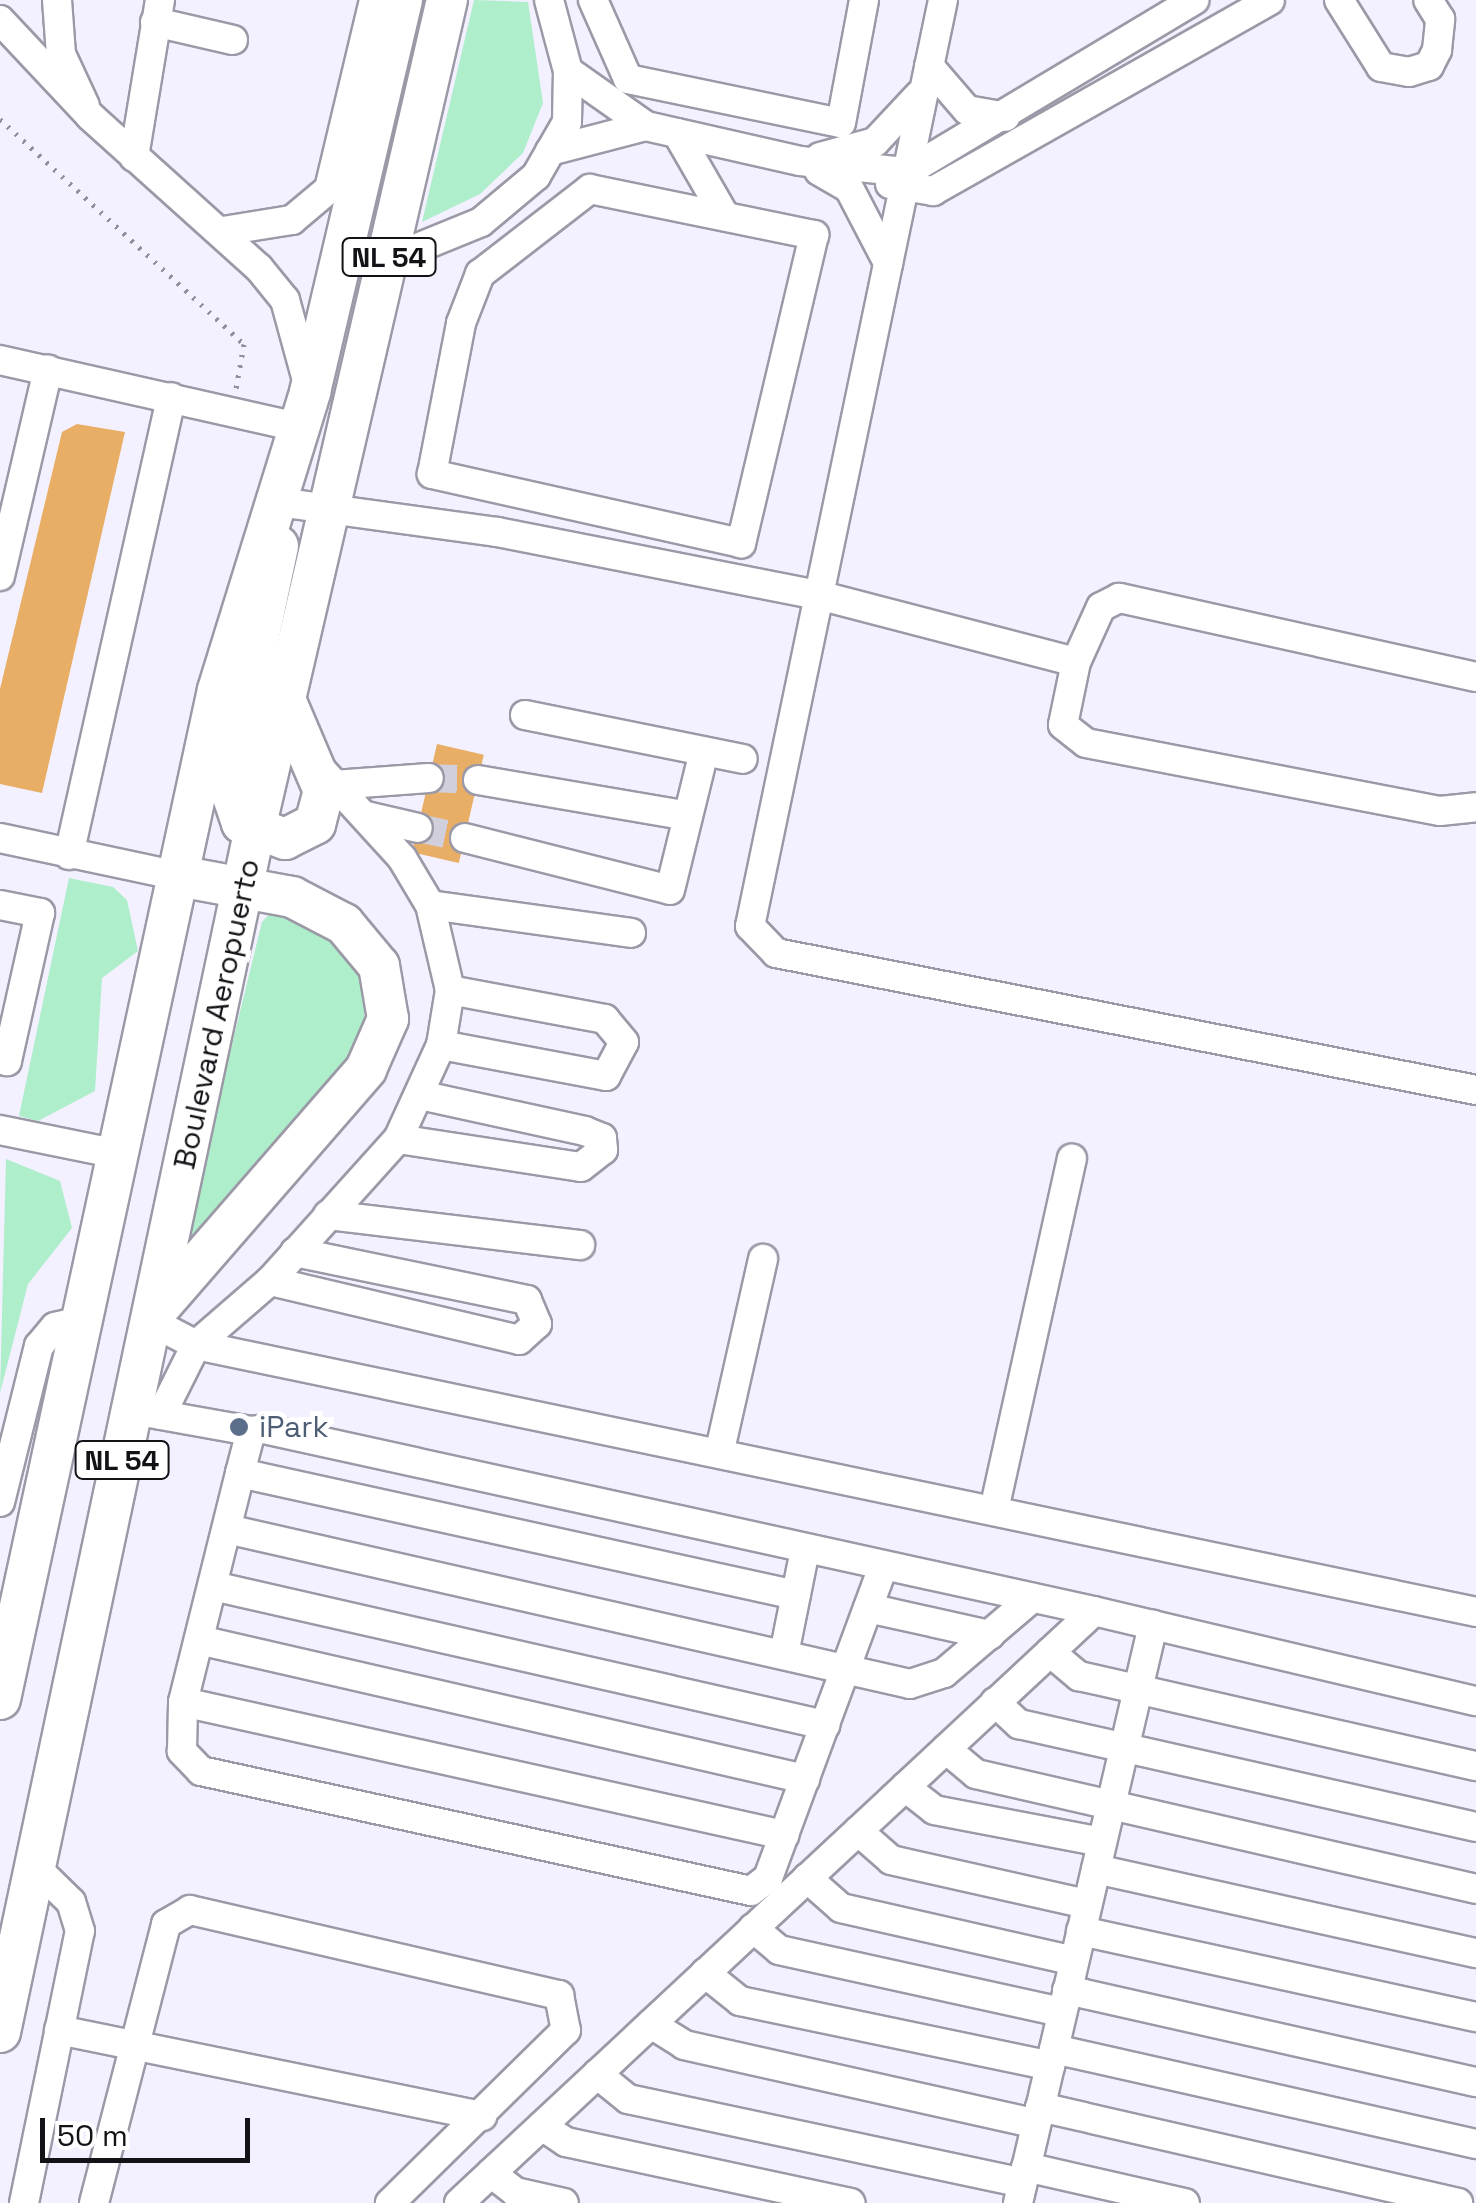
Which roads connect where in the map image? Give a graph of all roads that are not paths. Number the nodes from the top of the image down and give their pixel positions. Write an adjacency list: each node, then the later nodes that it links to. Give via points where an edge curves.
1 (57, 0): 18 (street, via 61,54)
2 (374, 0): 27 (street, via 329,189 292,220)
3 (402, 0): 33 (highway, Boulevard Aeropuerto / NL 54)
4 (447, 0): 28 (highway, Boulevard Aeropuerto / NL 54)
5 (549, 0): 16 (street)
6 (593, 0): 7 (street, via 628,80 841,122)
7 (864, 0)
8 (944, 0): 17 (street)
9 (1194, 0): 19 (street)
10 (1270, 0): 25 (street, via 933,191)
11 (1339, 0): 12 (street, via 1382,67 1409,72 1429,66 1437,50 1440,19)
12 (1428, 0)
13 (158, 11): 15 (street); 23 (street)
14 (0, 20): 18 (street)
15 (233, 40)
16 (568, 71): 20 (street); 22 (street, via 566,122)
17 (924, 80): 19 (street, via 968,110); 24 (street, via 875,142); 25 (street)
18 (90, 116): 23 (street)
19 (1005, 117): 25 (street)
20 (646, 126): 21 (street); 22 (street)
21 (677, 133): 24 (street); 26 (street)
22 (550, 152): 28 (street, via 504,206)
23 (134, 157): 27 (street)
24 (800, 161): 25 (street); 29 (street, via 849,188)
25 (906, 181): 29 (street)
26 (724, 216): 26 (street, via 590,189 480,274 432,474 741,543 814,234)
27 (223, 231): 33 (street, via 285,300)
28 (388, 260): 35 (highway, Boulevard Aeropuerto / NL 54)
29 (888, 263): 37 (street)
30 (0, 360): 31 (street)
31 (48, 370): 32 (street); 36 (street)
32 (172, 397): 33 (street, via 232,412); 54 (street)
33 (304, 410): 34 (highway, Boulevard Aeropuerto / NL 54)
34 (270, 505): 35 (street); 51 (highway, via 275,580 228,782 234,811); 55 (highway, Boulevard Aeropuerto / NL 54, via 218,690)
35 (332, 515): 37 (street, via 497,532); 40 (highway, Boulevard Aeropuerto / NL 54)
36 (1, 567)
37 (822, 596): 38 (street); 63 (street, via 750,926 757,940 776,954)
38 (1076, 662): 39 (street, via 1101,607 1119,598); 47 (street, via 1063,726 1073,740 1440,811)
39 (1476, 678)
40 (284, 697): 44 (highway); 51 (highway, Boulevard Aeropuerto / NL 54)
41 (525, 715): 42 (street)
42 (704, 752): 43 (street); 49 (street)
43 (743, 759)
44 (326, 776): 45 (street); 48 (street); 51 (highway, via 315,824 285,840)
45 (430, 778)
46 (478, 780): 49 (street)
47 (1476, 807)
48 (366, 816): 50 (street); 58 (street)
49 (688, 816): 53 (street, via 670,890)
50 (418, 828)
51 (254, 833): 56 (highway, Boulevard Aeropuerto / NL 54)
52 (0, 838): 54 (street)
53 (465, 838)
54 (69, 855): 55 (street)
55 (184, 876): 56 (highway); 67 (highway, Boulevard Aeropuerto / NL 54)
56 (244, 888): 74 (highway, Boulevard Aeropuerto / NL 54); 74 (highway, via 312,904 358,936 386,983 388,1020 366,1069)
57 (0, 905): 62 (street, via 40,913 7,1061)
58 (430, 905): 59 (street); 60 (street)
59 (630, 933)
60 (450, 990): 61 (street); 61 (street, via 605,1019 624,1042 606,1076)
61 (441, 1045): 64 (street)
62 (0, 1059)
63 (1476, 1090)
64 (424, 1096): 66 (street); 66 (street, via 586,1131 602,1138 603,1150 581,1167)
65 (0, 1130): 67 (street)
66 (398, 1139): 69 (street)
67 (118, 1154): 75 (highway, Boulevard Aeropuerto / NL 54)
68 (1072, 1159): 82 (street)
69 (328, 1214): 70 (street); 71 (street)
70 (580, 1244)
71 (295, 1252): 73 (street); 73 (street, via 527,1300 537,1324 519,1340)
72 (762, 1259): 79 (street)
73 (270, 1281): 76 (street)
74 (155, 1317): 76 (street); 77 (highway, Boulevard Aeropuerto / NL 54)
75 (82, 1321): 81 (street, via 55,1327 39,1346); 99 (highway, Boulevard Aeropuerto / NL 54)
76 (196, 1345): 77 (street); 79 (street)
77 (147, 1412): 78 (street); 114 (highway, Boulevard Aeropuerto / NL 54)
78 (251, 1431): 80 (street); 84 (street)
79 (720, 1450): 82 (street)
80 (240, 1473): 83 (street); 87 (street)
81 (0, 1502)
82 (994, 1510): 91 (street)
83 (227, 1529): 86 (street); 96 (street)
84 (805, 1550): 85 (street); 87 (street)
85 (883, 1567): 88 (street); 89 (street)
86 (212, 1586): 94 (street); 103 (street)
87 (796, 1595): 96 (street)
88 (1032, 1598): 90 (street); 93 (street)
89 (868, 1608): 93 (street); 97 (street)
90 (1094, 1611): 92 (street); 95 (street)
91 (1476, 1612)
92 (1152, 1625): 98 (street); 100 (street)
93 (990, 1635): 97 (street, via 928,1682)
94 (199, 1640): 101 (street); 107 (street)
95 (1050, 1652): 98 (street, via 1079,1676); 102 (street)
96 (784, 1654): 97 (street)
97 (846, 1668): 103 (street)
98 (1138, 1690): 104 (street); 106 (street)
99 (0, 1699)
100 (1476, 1701)
101 (184, 1702): 112 (street); 112 (street, via 182,1752 201,1771 745,1891 764,1885)
102 (996, 1702): 104 (street, via 1019,1724); 105 (street)
103 (825, 1724): 107 (street)
104 (1124, 1747): 109 (street); 110 (street)
105 (946, 1749): 108 (street); 109 (street, via 976,1774)
106 (1476, 1766)
107 (804, 1779): 112 (street)
108 (905, 1787): 111 (street); 113 (street, via 934,1810)
109 (1111, 1802): 113 (street); 116 (street)
110 (1476, 1827)
111 (858, 1831): 115 (street); 117 (street, via 891,1860)
112 (784, 1835)
113 (1099, 1855): 117 (street); 119 (street)
114 (35, 1867): 125 (street, via 70,1902 80,1931); 126 (highway, Boulevard Aeropuerto / NL 54)
115 (807, 1878): 118 (street); 120 (street, via 842,1908)
116 (1476, 1889)
117 (1084, 1918): 120 (street); 123 (street)
118 (753, 1928): 121 (street); 122 (street, via 779,1950)
119 (1476, 1953)
120 (1074, 1960): 122 (street)
121 (705, 1973): 124 (street); 128 (street, via 740,2001)
122 (1065, 2001): 128 (street); 130 (street)
123 (1476, 2017)
124 (652, 2024): 129 (street); 131 (street, via 684,2045)
125 (60, 2030): 127 (street); 137 (street)
126 (0, 2032)
127 (133, 2045): 132 (street); 132 (street, via 166,1924 190,1910 558,1995 566,2030); 138 (street)
128 (1052, 2057): 131 (street); 134 (street)
129 (596, 2074): 133 (street); 136 (street, via 628,2099)
130 (1476, 2082)
131 (1038, 2115): 136 (street); 144 (street)
132 (482, 2116): 139 (street)
133 (542, 2126): 135 (street); 142 (street, via 566,2142)
134 (1476, 2144)
135 (491, 2174): 140 (street); 141 (street, via 515,2192)
136 (1022, 2184): 143 (street)
137 (24, 2203)
138 (94, 2203)
139 (390, 2203)
140 (459, 2203)
141 (564, 2203)
142 (851, 2203)
143 (1185, 2203)
144 (1458, 2203)

